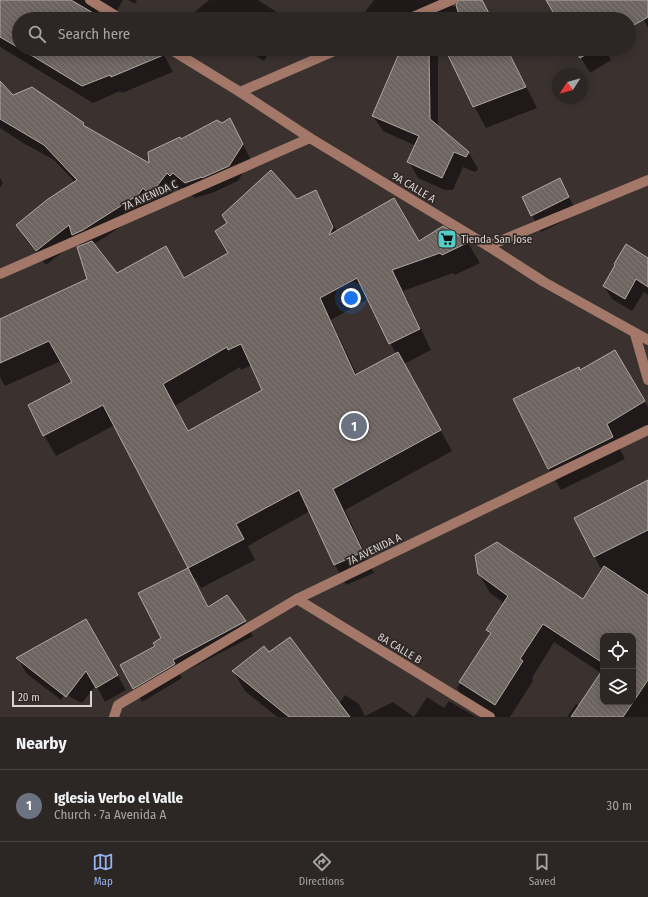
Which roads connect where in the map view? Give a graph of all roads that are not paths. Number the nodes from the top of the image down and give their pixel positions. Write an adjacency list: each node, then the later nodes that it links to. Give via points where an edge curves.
1 (90, 0): 3 (street)
2 (452, 0): 4 (street)
3 (110, 12)
4 (424, 12)
5 (181, 56): 7 (street, 9A CALLE A)
6 (323, 56): 7 (street)
7 (240, 92): 8 (street, 9A CALLE A)
8 (310, 138): 10 (street, 9A CALLE A); 11 (street, 7A AVENIDA C)
9 (648, 180): 10 (street)
10 (488, 246): 12 (street, 9A CALLE A, via 544,282)
11 (0, 274)
12 (635, 334): 13 (street, 9A CALLE A); 14 (street)
13 (648, 340)
14 (648, 380)
15 (648, 430): 16 (street, 7A AVENIDA A)
16 (297, 600): 17 (street, 7A AVENIDA A, via 118,705); 18 (street, 8A CALLE B)
17 (114, 717)
18 (490, 717)

